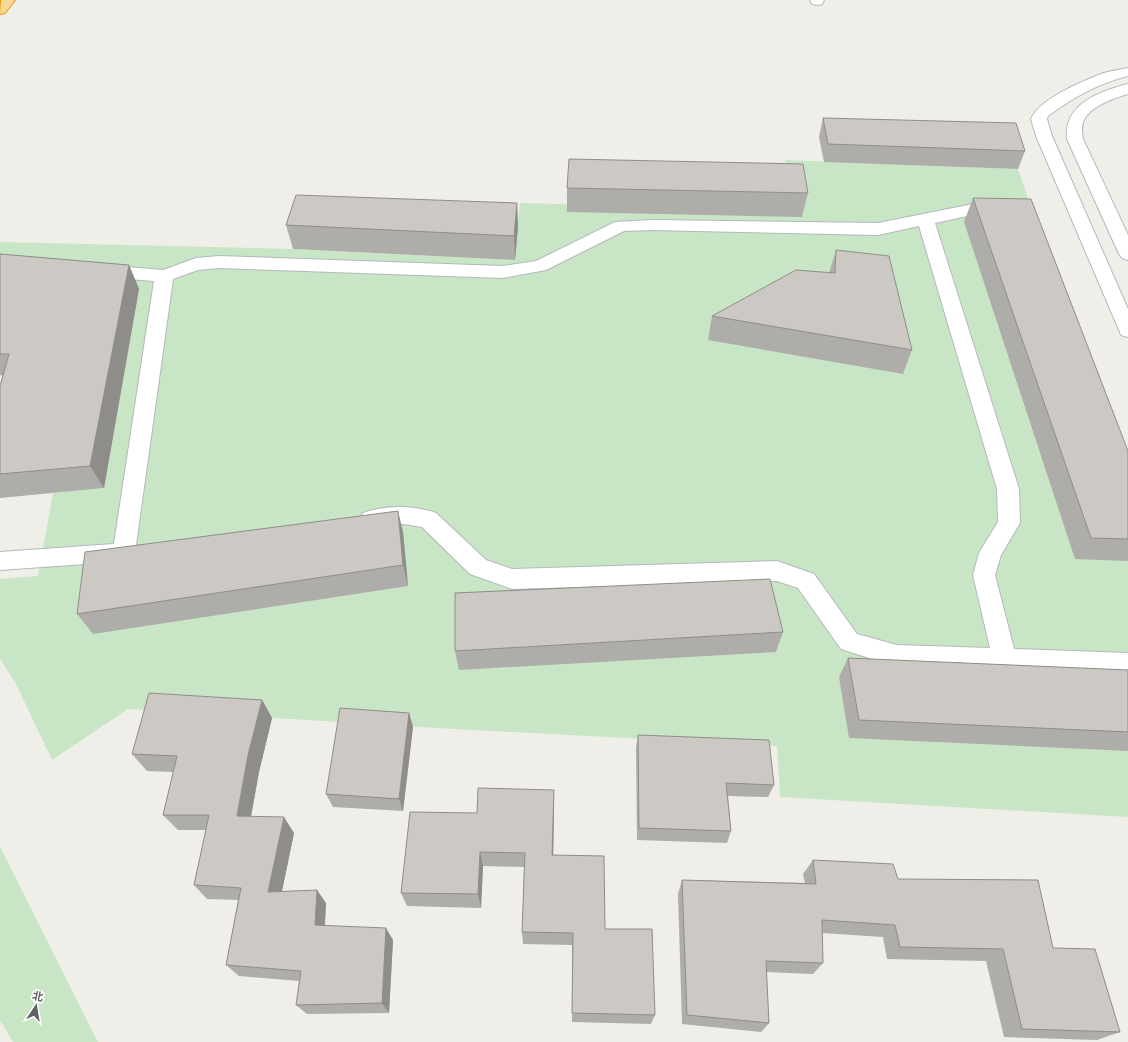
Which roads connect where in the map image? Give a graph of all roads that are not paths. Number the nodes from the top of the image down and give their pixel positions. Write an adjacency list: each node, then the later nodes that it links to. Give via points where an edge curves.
1 (8, 0): 2 (highway)
2 (0, 10)
3 (1128, 72): 10 (street, via 1107,77 1062,99 1041,114 1039,119)
4 (1128, 89): 7 (street, via 1091,104 1078,117 1074,128 1075,139)
5 (1016, 201): 6 (street)
6 (925, 219): 9 (street, via 878,229 621,226 540,266 503,272 219,262 196,264); 15 (street, via 1008,489 1009,523 990,553 984,575)
7 (1128, 254)
8 (86, 270): 9 (street)
9 (164, 276): 13 (street)
10 (1128, 330)
11 (349, 522): 15 (street, via 403,515 428,520 478,567 512,579 777,571 806,581 850,642 897,656)
12 (148, 549): 13 (street)
13 (124, 552): 14 (street)
14 (0, 561)
15 (1005, 660): 16 (street)
16 (1128, 664)

